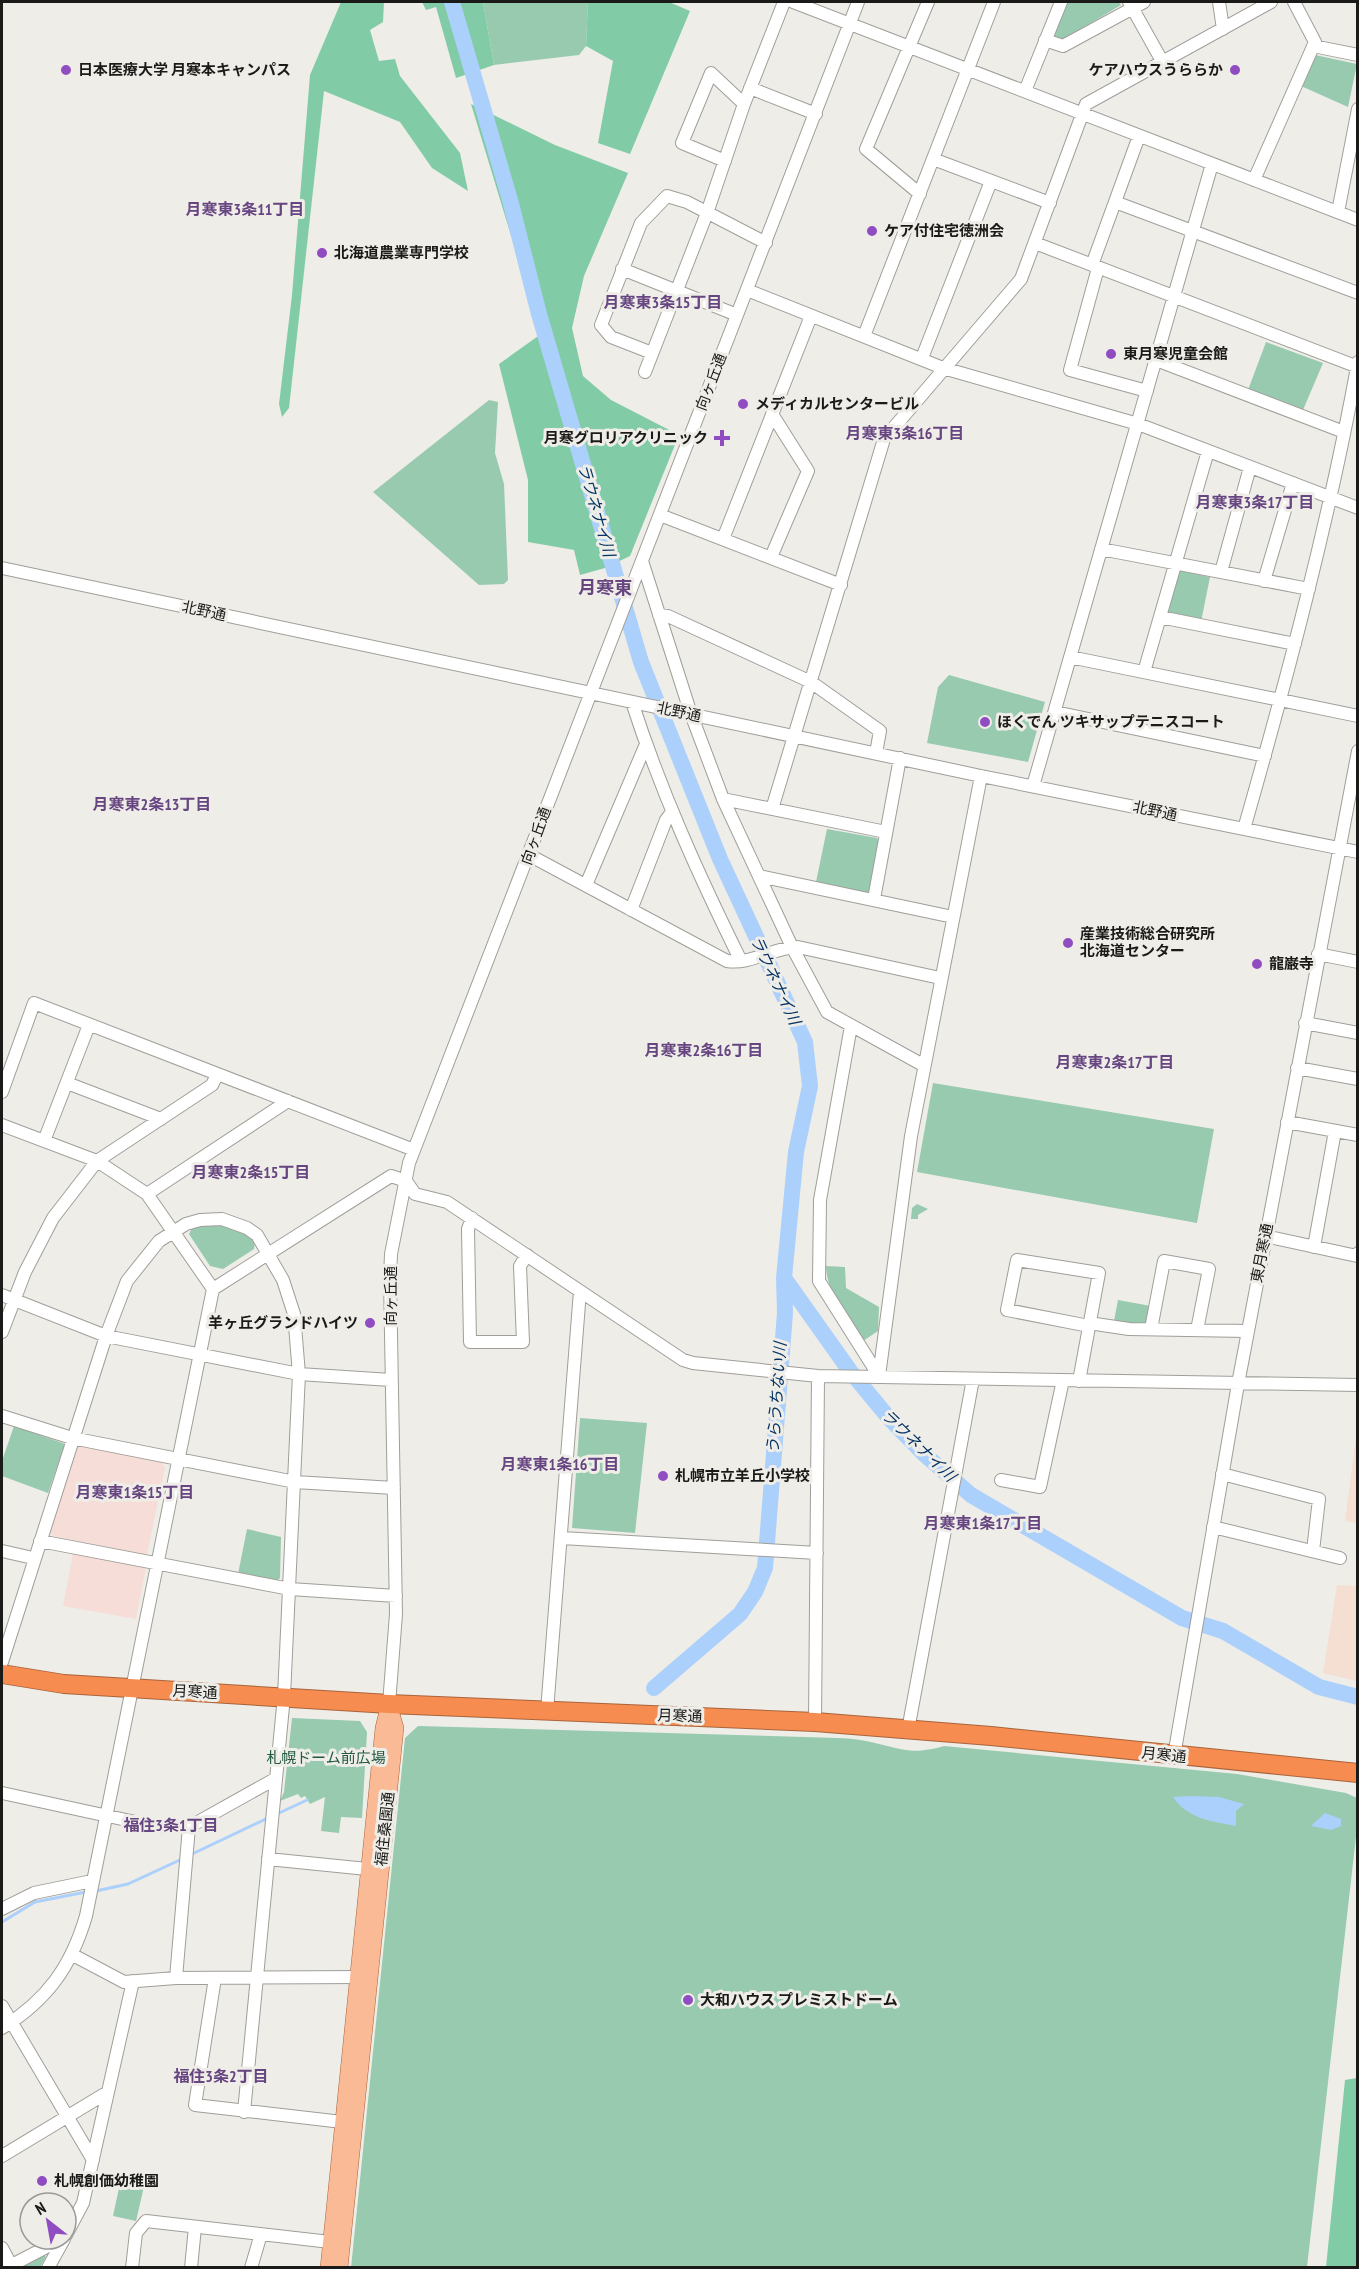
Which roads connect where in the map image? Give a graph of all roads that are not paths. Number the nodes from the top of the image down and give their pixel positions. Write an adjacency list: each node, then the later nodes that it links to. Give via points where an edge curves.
1 (784, 2): 20 (street)
2 (793, 2): 12 (street)
3 (858, 2): 12 (street, 向ヶ丘通)
4 (928, 2): 16 (street)
5 (994, 2): 19 (street)
6 (1061, 2): 14 (street)
7 (1144, 2): 11 (street)
8 (1219, 2): 13 (street)
9 (1271, 2): 13 (street)
10 (1294, 2): 15 (street, via 1315,42)
11 (1131, 5): 14 (street, via 1063,46); 18 (street)
12 (849, 23): 16 (street); 24 (street, 向ヶ丘通)
13 (1223, 29): 18 (street)
14 (1045, 40): 21 (street)
15 (1313, 46): 17 (street); 31 (street)
16 (910, 47): 19 (street); 32 (street, via 866,149)
17 (1358, 55)
18 (1162, 61): 25 (street, via 1086,104)
19 (968, 69): 21 (street); 27 (street)
20 (750, 88): 22 (street); 24 (street)
21 (1025, 91): 25 (street)
22 (744, 104): 28 (street); 28 (street, via 711,73 682,143)
23 (1358, 109): 35 (street)
24 (816, 114): 39 (street, 向ヶ丘通)
25 (1083, 114): 26 (street); 34 (street)
26 (1139, 136): 29 (street); 33 (street)
27 (933, 159): 30 (street); 32 (street)
28 (725, 161): 36 (street)
29 (1212, 164): 31 (street); 38 (street)
30 (991, 180): 34 (street); 51 (street)
31 (1254, 180): 35 (street)
32 (920, 194): 49 (street)
33 (1115, 202): 38 (street); 41 (street)
34 (1050, 203): 40 (street)
35 (1338, 212): 37 (street)
36 (707, 213): 39 (street); 42 (street, via 666,196 641,223); 43 (street)
37 (1358, 220)
38 (1193, 230): 45 (street); 46 (street)
39 (766, 243): 44 (street, 向ヶ丘通)
40 (1035, 243): 41 (street); 54 (street, via 1021,279)
41 (1095, 267): 46 (street); 56 (street, via 1070,369)
42 (622, 270): 43 (street); 50 (street, via 601,325 611,337)
43 (676, 289): 47 (street); 50 (street)
44 (747, 290): 47 (street, 向ヶ丘通); 48 (street)
45 (1358, 293)
46 (1174, 296): 52 (street); 53 (street)
47 (737, 315): 65 (street, 向ヶ丘通)
48 (811, 316): 49 (street); 57 (street)
49 (864, 336): 51 (street)
50 (652, 353): 55 (street)
51 (922, 358): 54 (street)
52 (1156, 360): 56 (street); 59 (street)
53 (1357, 365): 59 (street)
54 (943, 368): 58 (street); 74 (street, via 884,438)
55 (645, 372)
56 (1147, 391): 58 (street)
57 (772, 414): 66 (street); 68 (street, via 808,471)
58 (1138, 424): 60 (street); 67 (street)
59 (1344, 432): 63 (street)
60 (1208, 451): 61 (street); 70 (street)
61 (1250, 467): 62 (street); 72 (street)
62 (1293, 483): 63 (street); 73 (street)
63 (1332, 498): 64 (street); 75 (street)
64 (1358, 508)
65 (660, 515): 66 (street); 69 (street, 向ヶ丘通)
66 (723, 539): 68 (street)
67 (1101, 549): 70 (street); 79 (street)
68 (771, 558): 74 (street)
69 (642, 561): 76 (street); 82 (street, 向ヶ丘通)
70 (1175, 564): 72 (street); 77 (street)
71 (2, 568): 82 (street, 北野通)
72 (1221, 572): 73 (street)
73 (1264, 581): 75 (street)
74 (841, 585): 81 (street)
75 (1309, 589): 78 (street)
76 (659, 615): 81 (street); 86 (street)
77 (1160, 617): 78 (street); 80 (street)
78 (1295, 644): 83 (street)
79 (1070, 657): 80 (street); 85 (street)
80 (1144, 672): 83 (street)
81 (811, 682): 88 (street); 91 (street, via 880,731)
82 (589, 692): 84 (street, 北野通); 104 (street, 向ヶ丘通)
83 (1282, 700): 87 (street); 92 (street)
84 (635, 703): 86 (street, 北野通); 89 (street)
85 (1055, 712): 92 (street); 95 (street)
86 (688, 714): 88 (street, 北野通); 97 (street)
87 (1358, 716)
88 (795, 736): 91 (street, 北野通); 98 (street)
89 (646, 744): 99 (street); 106 (street)
90 (1358, 751): 96 (street, 東月寒通)
91 (876, 753): 93 (street, 北野通)
92 (1265, 756): 100 (street)
93 (900, 758): 94 (street, 北野通); 101 (street)
94 (981, 776): 95 (street, 北野通); 109 (street)
95 (1033, 786): 100 (street, 北野通)
96 (1354, 795): 102 (street, 東月寒通)
97 (723, 799): 98 (street); 105 (street)
98 (772, 809): 101 (street)
99 (672, 812): 108 (street); 112 (street)
100 (1244, 829): 102 (street, 北野通)
101 (886, 832): 107 (street)
102 (1338, 848): 103 (street, 北野通); 111 (street, 東月寒通)
103 (1358, 852)
104 (529, 855): 106 (street); 132 (street, 向ヶ丘通)
105 (759, 876): 107 (street); 110 (street)
106 (586, 885): 108 (street)
107 (874, 899): 109 (street)
108 (631, 910): 112 (street, via 727,961)
109 (953, 917): 114 (street)
110 (786, 949): 112 (street); 114 (street); 117 (street, via 827,1012)
111 (1318, 954): 113 (street); 115 (street, 東月寒通)
112 (741, 961)
113 (1358, 962)
114 (940, 978): 119 (street)
115 (1305, 1023): 118 (street); 120 (street, 東月寒通)
116 (89, 1026): 121 (street); 123 (street); 124 (street, via 34,1003)
117 (851, 1026): 119 (street); 156 (street, via 820,1200 819,1281)
118 (1358, 1033)
119 (923, 1065): 156 (street, via 903,1184)
120 (1297, 1068): 122 (street); 127 (street, 東月寒通)
121 (217, 1075): 125 (street); 126 (street, via 212,1085)
122 (1358, 1079)
123 (67, 1083): 126 (street); 131 (street)
124 (2, 1092)
125 (288, 1101): 132 (street); 135 (street)
126 (161, 1119): 133 (street)
127 (1287, 1122): 129 (street); 138 (street, 東月寒通)
128 (2, 1125): 131 (street)
129 (1335, 1131): 130 (street); 139 (street)
130 (1358, 1136)
131 (44, 1141): 133 (street)
132 (414, 1150): 134 (street, 向ヶ丘通)
133 (97, 1161): 135 (street); 146 (street, via 53,1218)
134 (406, 1181): 136 (street, via 416,1194 447,1202); 140 (street, via 384,1178); 158 (street, 向ヶ丘通, via 391,1254)
135 (147, 1194): 137 (street)
136 (472, 1218): 142 (street); 142 (street, via 468,1228 470,1342 523,1342 520,1266)
137 (173, 1231): 140 (street, via 200,1220 222,1219 247,1228); 143 (street); 152 (street, via 149,1251 127,1281)
138 (1266, 1236): 139 (street); 150 (street, 東月寒通)
139 (1314, 1246): 141 (street, via 1357,1257)
140 (268, 1252): 143 (street); 154 (street, via 283,1280 294,1314)
141 (1358, 1253)
142 (527, 1255): 144 (street)
143 (213, 1289): 153 (street)
144 (580, 1291): 155 (street, via 683,1360); 171 (street)
145 (2, 1295): 146 (street)
146 (15, 1300): 151 (street); 152 (street)
147 (1089, 1324): 147 (street, via 1007,1310 1017,1260 1099,1274); 148 (street); 160 (street)
148 (1151, 1329): 149 (street); 149 (street, via 1164,1261 1209,1269)
149 (1197, 1330): 150 (street)
150 (1247, 1331): 161 (street, 東月寒通)
151 (2, 1332)
152 (106, 1336): 153 (street); 164 (street)
153 (199, 1355): 154 (street); 165 (street)
154 (299, 1374): 158 (street); 168 (street)
155 (818, 1376): 156 (street); 175 (street)
156 (879, 1376): 157 (street)
157 (973, 1379): 159 (street); 188 (street)
158 (391, 1380): 169 (street, 向ヶ丘通)
159 (1063, 1380): 160 (street); 167 (street, via 1040,1487)
160 (1079, 1381): 161 (street)
161 (1238, 1383): 162 (street); 166 (street, 東月寒通)
162 (1358, 1385)
163 (2, 1416): 164 (street)
164 (72, 1438): 165 (street); 172 (street)
165 (177, 1459): 168 (street); 178 (street)
166 (1222, 1473): 170 (street, 東月寒通); 174 (street, via 1319,1498)
167 (1001, 1479)
168 (295, 1482): 169 (street); 179 (street)
169 (394, 1488): 180 (street, 向ヶ丘通)
170 (1213, 1527): 174 (street); 189 (street, 東月寒通)
171 (562, 1538): 175 (street); 186 (street)
172 (40, 1541): 176 (street); 178 (street)
173 (2, 1551): 176 (street)
174 (1312, 1551): 177 (street)
175 (816, 1553): 187 (street)
176 (33, 1558): 181 (street)
177 (1340, 1558)
178 (156, 1564): 179 (street); 183 (street)
179 (290, 1589): 180 (street); 184 (street)
180 (396, 1596): 185 (street, 向ヶ丘通)
181 (2, 1662)
182 (2, 1674): 183 (highway, 月寒通)
183 (132, 1688): 184 (highway, 月寒通); 193 (street)
184 (285, 1696): 185 (highway, 月寒通); 191 (street)
185 (389, 1704): 186 (highway, 月寒通); 196 (main road, 福住桑園通); 201 (main road, 福住桑園通, via 396,1728)
186 (547, 1711): 187 (highway, 月寒通)
187 (815, 1722): 188 (highway, 月寒通)
188 (908, 1730): 189 (highway, 月寒通)
189 (1174, 1756): 190 (highway, 月寒通)
190 (1358, 1773)
191 (275, 1779): 194 (street); 195 (street)
192 (2, 1793): 193 (street)
193 (106, 1815): 194 (street, via 154,1826); 197 (street)
194 (189, 1827): 202 (street)
195 (268, 1859): 196 (street); 200 (street)
196 (368, 1869): 201 (main road, 福住桑園通)
197 (91, 1889): 198 (street, via 34,1893); 199 (street)
198 (2, 1909)
199 (73, 1955): 204 (street, via 124,1982); 206 (street, via 55,1983)
200 (257, 1977): 201 (street); 203 (street); 208 (street)
201 (362, 1977): 210 (main road, 福住桑園通)
202 (176, 1978): 203 (street); 204 (street)
203 (215, 1978): 208 (street, via 195,2105)
204 (133, 1981): 207 (street)
205 (2, 2006): 206 (street)
206 (6, 2025): 209 (street)
207 (108, 2092): 209 (street); 212 (street)
208 (244, 2112): 210 (street)
209 (67, 2116): 211 (street); 212 (street)
210 (348, 2123): 216 (main road, 福住桑園通); 226 (main road, 福住桑園通)
211 (2, 2156)
212 (93, 2160): 213 (street)
213 (78, 2214)
214 (195, 2227): 215 (street); 222 (street, via 146,2221 136,2233); 223 (street)
215 (261, 2234): 216 (street); 224 (street)
216 (330, 2242): 225 (main road, 福住桑園通)
217 (2, 2248): 220 (street)
218 (38, 2251): 220 (street)
219 (57, 2251): 221 (street)
220 (9, 2266)
221 (48, 2268)
222 (132, 2268)
223 (191, 2268)
224 (251, 2268)
225 (328, 2268)
226 (340, 2268)

